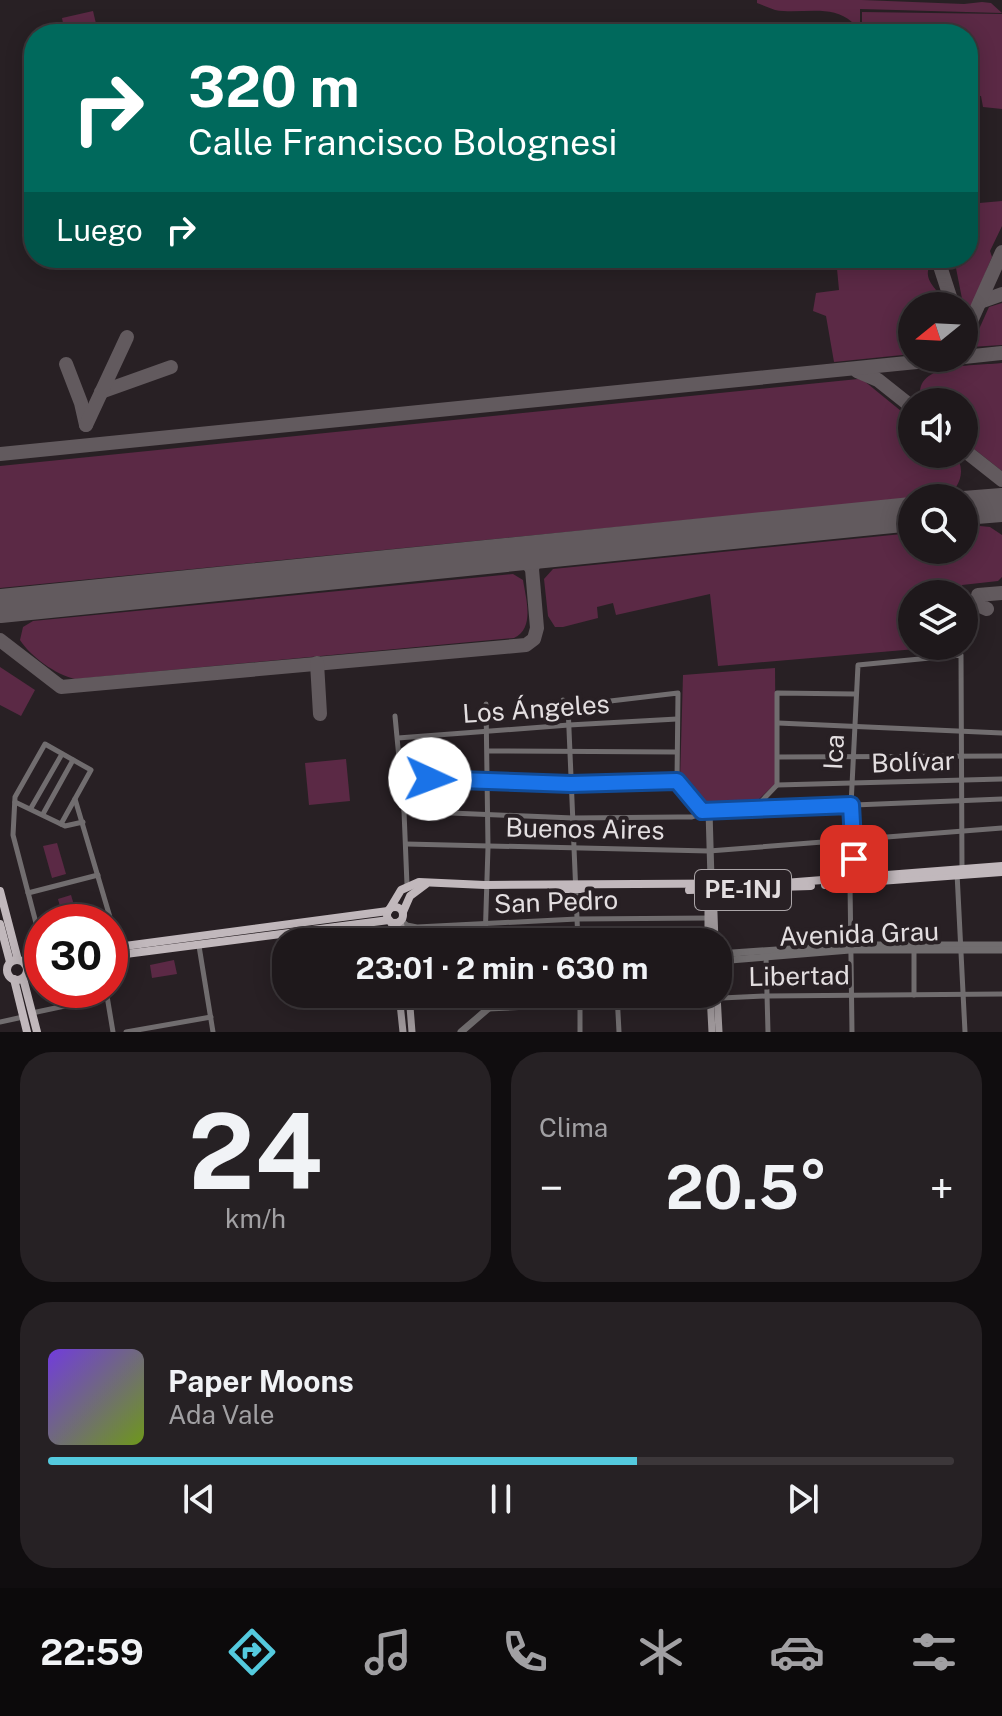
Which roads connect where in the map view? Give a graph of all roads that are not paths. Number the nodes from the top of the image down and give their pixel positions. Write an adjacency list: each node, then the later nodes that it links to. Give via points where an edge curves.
1 (855, 694): 7 (street, via 777,692); 9 (street, Ica); 10 (street, Ica, via 858,665 961,655)
2 (563, 700): 4 (street)
3 (486, 704): 11 (street)
4 (568, 706): 6 (street, via 678,693); 8 (street)
5 (395, 716): 13 (street)
6 (677, 719): 8 (street, Los Ángeles); 16 (street)
7 (778, 723): 9 (street); 20 (street)
8 (569, 725): 11 (street, Los Ángeles); 15 (street)
9 (856, 725): 10 (street); 21 (street, Ica)
10 (963, 732): 12 (street); 18 (street)
11 (488, 733): 13 (street, Los Ángeles); 14 (street)
12 (1002, 733)
13 (398, 738): 23 (street)
14 (488, 751): 15 (street); 25 (street)
15 (570, 751): 16 (street); 28 (street)
16 (676, 752): 26 (street)
17 (62, 754): 22 (street); 33 (street, via 45,744); 36 (street)
18 (963, 756): 19 (street); 21 (street); 27 (street)
19 (1002, 756)
20 (778, 757): 21 (street); 30 (street)
21 (854, 757): 29 (street, Ica)
22 (73, 760): 31 (street, via 91,770); 40 (street)
23 (401, 778): 25 (street); 38 (street)
24 (1002, 779): 27 (street, Bolívar)
25 (487, 781): 28 (street); 41 (street)
26 (677, 781): 28 (street); 39 (street)
27 (963, 781): 29 (street, Bolívar); 34 (street)
28 (571, 784): 42 (street)
29 (853, 784): 30 (street, Bolívar); 35 (street, Ica)
30 (777, 785): 37 (street)
31 (75, 799): 43 (street); 44 (street)
32 (1002, 799): 34 (street)
33 (15, 802): 36 (street); 62 (street, via 13,835)
34 (962, 802): 35 (street); 46 (street)
35 (851, 805): 37 (street); 47 (street, Ica)
36 (31, 808): 40 (street)
37 (754, 810): 39 (street)
38 (404, 811): 41 (street); 48 (street)
39 (705, 811): 42 (street, via 692,817); 51 (street)
40 (43, 814): 44 (street)
41 (487, 814): 42 (street); 49 (street)
42 (573, 818): 50 (street)
43 (83, 822): 44 (street); 54 (street)
44 (61, 824)
45 (1002, 828): 46 (street, Buenos Aires)
46 (962, 830): 47 (street, Buenos Aires); 53 (street)
47 (852, 839): 51 (street, Buenos Aires); 55 (street, Ica)
48 (406, 844): 49 (street, Buenos Aires); 57 (street)
49 (488, 847): 50 (street, Buenos Aires); 58 (street)
50 (574, 849): 51 (street, Buenos Aires); 60 (street)
51 (709, 851): 59 (street)
52 (1002, 869): 53 (main road, PE-1NJ)
53 (960, 872): 55 (main road, PE-1NJ); 80 (street)
54 (98, 875): 62 (street); 64 (street)
55 (852, 881): 59 (main road, PE-1NJ); 79 (street, Ica)
56 (430, 882): 57 (main road, PE-1NJ); 58 (main road, PE-1NJ); 65 (main road, via 417,889)
57 (407, 885): 65 (main road)
58 (485, 885): 60 (main road, PE-1NJ); 70 (street)
59 (711, 886): 60 (main road, PE-1NJ); 66 (main road)
60 (576, 887): 67 (street)
61 (0, 891): 87 (main road)
62 (28, 893): 63 (street)
63 (31, 904)
64 (106, 904)
65 (394, 917): 69 (main road); 70 (street, San Pedro, via 412,927); 71 (main road); 72 (main road)
66 (711, 918): 67 (street, San Pedro); 75 (main road); 76 (main road)
67 (577, 919): 70 (street, San Pedro); 74 (street)
68 (0, 924): 87 (main road)
69 (324, 924): 77 (main road); 78 (main road)
70 (484, 925): 73 (street)
71 (394, 928)
72 (398, 928)
73 (484, 928)
74 (577, 928)
75 (710, 928)
76 (713, 928)
77 (128, 946)
78 (199, 946): 84 (main road); 105 (street)
79 (850, 947): 80 (street, Avenida Grau); 82 (street, Avenida Grau); 83 (street, Avenida Grau); 85 (street, Avenida Grau); 90 (street, Ica)
80 (961, 947): 81 (street, Avenida Grau); 82 (street, Avenida Grau); 88 (street)
81 (1002, 948)
82 (914, 951): 91 (street)
83 (732, 953)
84 (128, 954)
85 (766, 957): 86 (street, Avenida Grau); 93 (street)
86 (732, 960)
87 (13, 970): 104 (main road)
88 (965, 994): 89 (street, Libertad); 91 (street, Libertad); 121 (street)
89 (1002, 994)
90 (851, 995): 91 (street, Libertad); 93 (street, Libertad); 120 (street, Ica)
91 (914, 995)
92 (732, 996): 93 (street, Libertad)
93 (766, 996): 119 (street)
94 (52, 1008): 104 (street)
95 (109, 1008): 109 (street)
96 (400, 1008): 112 (main road)
97 (410, 1008): 113 (main road)
98 (504, 1008): 103 (street, Libertad)
99 (581, 1008): 115 (street)
100 (617, 1008): 116 (street)
101 (713, 1008): 117 (main road)
102 (715, 1008): 118 (main road)
103 (488, 1009): 114 (street)
104 (27, 1015): 106 (street); 107 (main road); 108 (main road)
105 (211, 1017): 110 (street); 111 (street)
106 (0, 1022)
107 (27, 1032)
108 (37, 1032)
109 (113, 1032)
110 (126, 1032)
111 (213, 1032)
112 (403, 1032)
113 (412, 1032)
114 (461, 1032)
115 (580, 1032)
116 (619, 1032)
117 (712, 1032)
118 (719, 1032)
119 (768, 1032)
120 (852, 1032)
121 (965, 1032)

